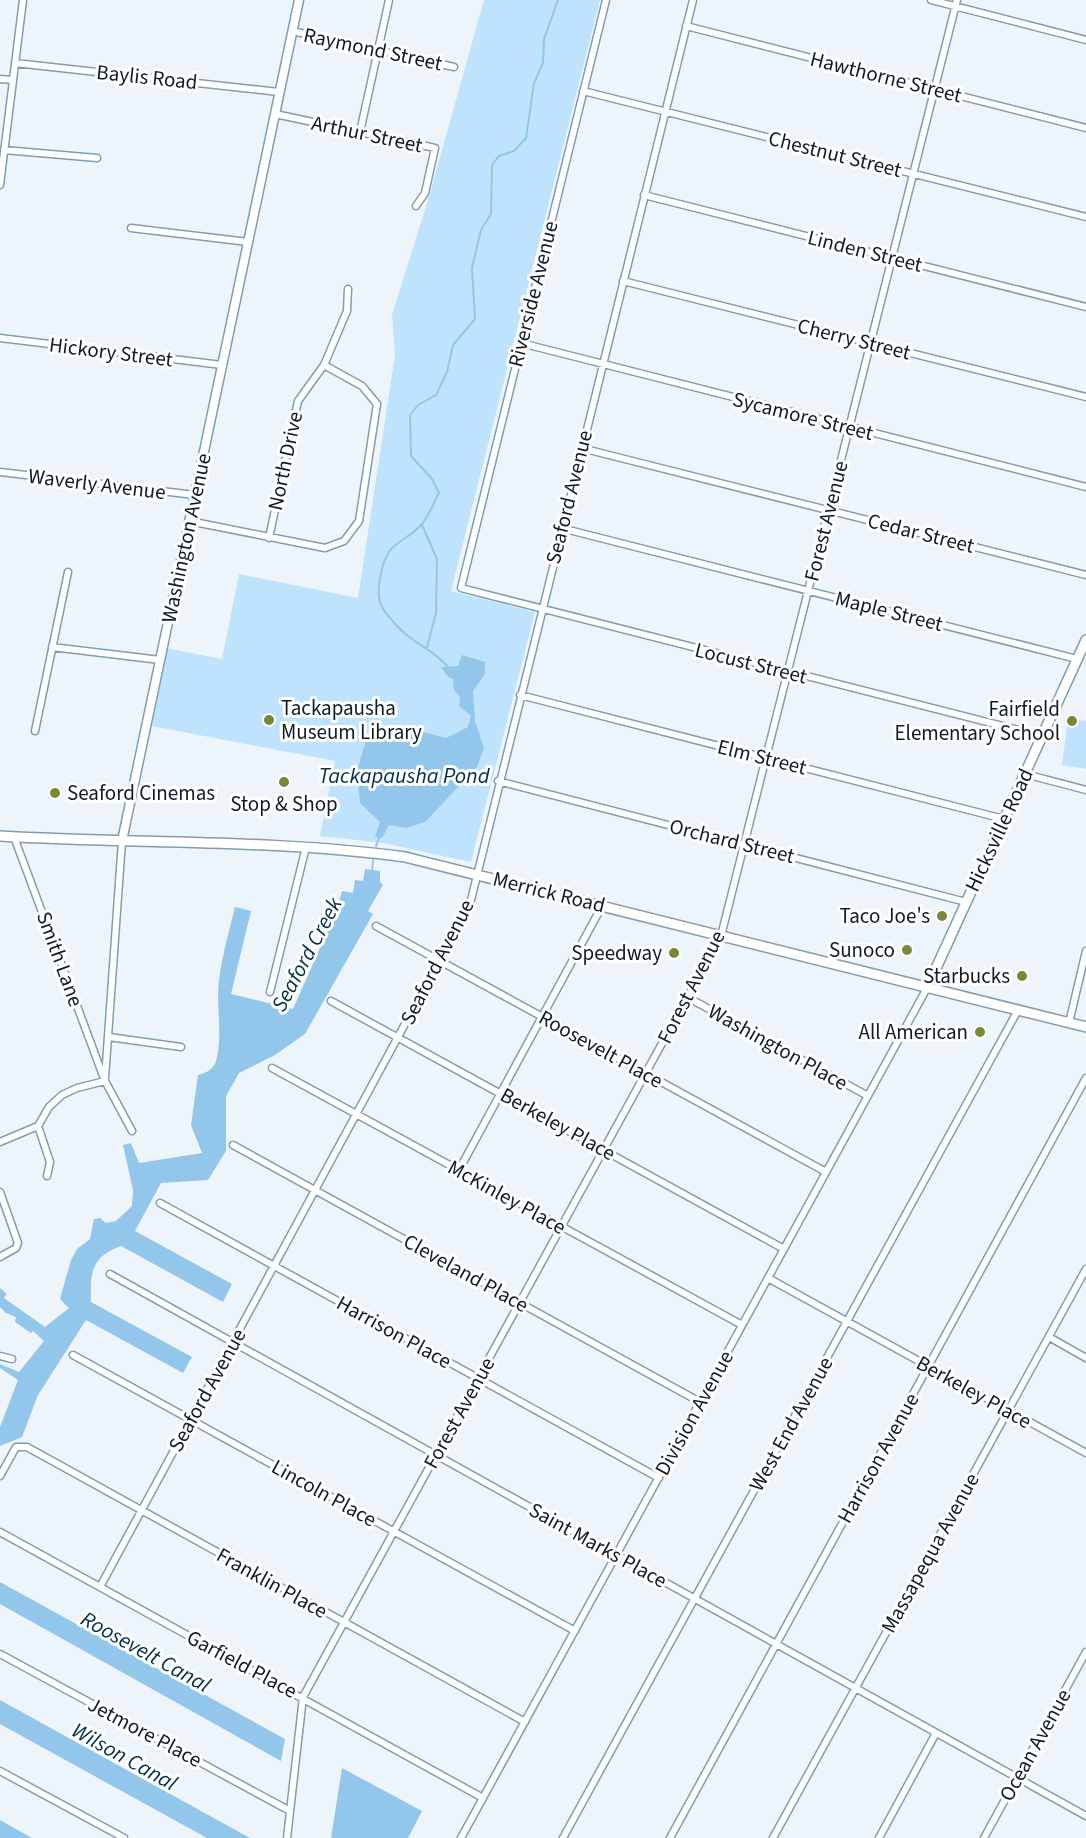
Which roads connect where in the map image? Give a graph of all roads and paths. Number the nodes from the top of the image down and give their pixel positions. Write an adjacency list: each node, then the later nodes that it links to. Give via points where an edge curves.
1 (23, 0): 12 (street)
2 (298, 0): 9 (street, Washington Avenue)
3 (389, 0): 11 (street)
4 (606, 0): 17 (street, Riverside Avenue)
5 (693, 0): 8 (street, Seaford Avenue)
6 (931, 0): 7 (street)
7 (957, 3): 10 (street); 16 (street, Forest Avenue)
8 (686, 27): 16 (street, Hawthorne Street); 19 (street, Seaford Avenue)
9 (292, 31): 11 (street, Raymond Street); 18 (street, Washington Avenue)
10 (1086, 40)
11 (378, 51): 13 (street, Raymond Street); 22 (street)
12 (15, 63): 15 (street); 18 (street, Baylis Road)
13 (454, 67)
14 (0, 79): 15 (street)
15 (13, 80): 23 (street)
16 (935, 89): 21 (street, Hawthorne Street); 25 (street, Forest Avenue)
17 (583, 91): 19 (street, Chestnut Street); 38 (street, Riverside Avenue)
18 (279, 92): 20 (street, Washington Avenue)
19 (665, 112): 25 (street, Chestnut Street); 27 (street, Seaford Avenue)
20 (275, 114): 22 (street, Arthur Street); 31 (street, Washington Avenue)
21 (1086, 128)
22 (360, 132): 28 (street, Arthur Street, via 435,148 425,193)
23 (4, 150): 24 (street); 26 (street)
24 (97, 158)
25 (914, 174): 29 (street, Chestnut Street); 32 (street, Forest Avenue)
26 (0, 184)
27 (644, 195): 32 (street, Linden Street); 33 (street, Seaford Avenue)
28 (416, 206)
29 (1086, 217)
30 (131, 228): 31 (street)
31 (248, 242): 40 (street, Washington Avenue)
32 (892, 258): 35 (street, Linden Street); 37 (street, Forest Avenue)
33 (623, 281): 37 (street, Cherry Street); 39 (street, Seaford Avenue)
34 (348, 289): 41 (street, North Drive, via 347,311)
35 (1086, 307)
36 (0, 338): 40 (street, Hickory Street)
37 (871, 343): 42 (street, Cherry Street); 43 (street, Forest Avenue)
38 (521, 344): 39 (street, Sycamore Street); 54 (street, Riverside Avenue)
39 (602, 364): 43 (street, Sycamore Street); 44 (street, Seaford Avenue)
40 (222, 365): 47 (street, Washington Avenue)
41 (324, 365): 51 (street, North Drive, via 298,401); 51 (street, via 362,386 377,404 358,521 344,541 325,548)
42 (1086, 397)
43 (850, 427): 46 (street, Sycamore Street); 48 (street, Forest Avenue)
44 (581, 448): 48 (street, Cedar Street); 50 (street, Seaford Avenue)
45 (0, 472): 47 (street, Waverly Avenue)
46 (1086, 487)
47 (195, 495): 49 (street, Washington Avenue)
48 (829, 510): 53 (street, Cedar Street); 55 (street, Forest Avenue)
49 (189, 521): 51 (street); 60 (street, Washington Avenue)
50 (561, 528): 55 (street, Maple Street); 56 (street, Seaford Avenue)
51 (269, 538)
52 (68, 572): 58 (street)
53 (1086, 574)
54 (461, 588): 56 (street, Locust Street)
55 (808, 591): 59 (street, Maple Street); 61 (street, Forest Avenue)
56 (541, 610): 61 (street, Locust Street); 62 (street, Seaford Avenue)
57 (1086, 640): 59 (main road, Hicksville Road)
58 (52, 647): 60 (street); 63 (street)
59 (1077, 659): 64 (main road, Hicksville Road)
60 (160, 660): 72 (street, Washington Avenue)
61 (788, 672): 64 (street, Locust Street); 65 (street, Forest Avenue)
62 (520, 695): 65 (street, Elm Street); 67 (street, Seaford Avenue)
63 (35, 731)
64 (1042, 736): 66 (main road, Hicksville Road)
65 (766, 758): 69 (street, Elm Street); 73 (street, Forest Avenue)
66 (1025, 774): 68 (street); 69 (main road, Hicksville Road)
67 (498, 781): 73 (street, Orchard Street); 75 (street, Seaford Avenue)
68 (1086, 790)
69 (1004, 819): 76 (main road, Hicksville Road)
70 (0, 836): 71 (main road, Merrick Road)
71 (14, 837): 72 (main road, Merrick Road); 96 (street, Smith Lane)
72 (122, 841): 74 (main road, Merrick Road); 90 (street, Washington Avenue)
73 (744, 844): 76 (street, Orchard Street); 79 (street, Forest Avenue)
74 (306, 848): 75 (main road, Merrick Road, via 405,857); 83 (street)
75 (476, 874): 77 (main road, Merrick Road); 81 (street, Seaford Avenue, via 468,909)
76 (966, 902): 82 (main road, Hicksville Road)
77 (602, 906): 79 (main road, Merrick Road); 87 (street)
78 (376, 926): 81 (street, Roosevelt Place)
79 (721, 936): 82 (main road, Merrick Road); 84 (street, Forest Avenue)
80 (1086, 951): 88 (street)
81 (440, 961): 87 (street, Roosevelt Place); 91 (street, Seaford Avenue)
82 (927, 988): 86 (main road, Merrick Road); 98 (street, Division Avenue)
83 (270, 992)
84 (687, 997): 94 (street, Forest Avenue); 98 (street, Washington Place)
85 (331, 1000): 91 (street, Berkeley Place)
86 (1018, 1010): 88 (main road, Merrick Road); 119 (street, West End Avenue)
87 (543, 1017): 94 (street, Roosevelt Place); 97 (street)
88 (1069, 1023): 89 (main road, Merrick Road)
89 (1086, 1027)
90 (109, 1037): 92 (street); 96 (street, Washington Avenue)
91 (399, 1038): 97 (street, Berkeley Place); 99 (street, Seaford Avenue)
92 (181, 1047)
93 (272, 1068): 99 (street, McKinley Place)
94 (646, 1074): 104 (street, Forest Avenue); 106 (street, Roosevelt Place)
95 (1086, 1078): 127 (street, Harrison Avenue)
96 (105, 1082): 100 (street, via 62,1095 49,1107); 101 (street, Smith Lane)
97 (502, 1093): 104 (street, Berkeley Place); 105 (street)
98 (868, 1096): 106 (street, Division Avenue)
99 (357, 1114): 105 (street, McKinley Place); 108 (street, Seaford Avenue)
100 (39, 1126): 102 (street); 107 (street, via 50,1162)
101 (132, 1131)
102 (0, 1142)
103 (232, 1144): 108 (street, Cleveland Place)
104 (604, 1150): 111 (street, Forest Avenue); 112 (street, Berkeley Place)
105 (459, 1170): 111 (street, McKinley Place)
106 (826, 1172): 112 (street, Division Avenue)
107 (47, 1176)
108 (316, 1190): 114 (street, Seaford Avenue); 118 (street, Cleveland Place)
109 (0, 1192): 113 (street, via 18,1243)
110 (160, 1203): 114 (street, Harrison Place)
111 (562, 1227): 118 (street, Forest Avenue); 120 (street, McKinley Place)
112 (784, 1249): 117 (street, Division Avenue)
113 (0, 1257)
114 (274, 1266): 122 (street, Seaford Avenue); 128 (street, Harrison Place)
115 (1086, 1269): 121 (street, Massapequa Avenue)
116 (110, 1274): 122 (street, Saint Marks Place)
117 (768, 1278): 119 (street, Berkeley Place); 120 (street, Division Avenue)
118 (520, 1302): 128 (street, Forest Avenue); 129 (street, Cleveland Place)
119 (847, 1322): 127 (street, Berkeley Place); 141 (street, West End Avenue)
120 (742, 1325): 129 (street, Division Avenue)
121 (1048, 1337): 125 (street); 130 (street, Massapequa Avenue)
122 (233, 1342): 131 (street, Seaford Avenue); 133 (street, Saint Marks Place)
123 (73, 1355): 131 (street, Lincoln Place)
124 (0, 1356): 126 (street)
125 (1086, 1358)
126 (12, 1359)
127 (928, 1366): 130 (street, Berkeley Place); 144 (street, Harrison Avenue)
128 (478, 1379): 133 (street, Forest Avenue); 135 (street, Harrison Place)
129 (700, 1402): 135 (street, Division Avenue)
130 (1008, 1410): 132 (street, Berkeley Place); 147 (street, Massapequa Avenue)
131 (191, 1419): 136 (street, Seaford Avenue); 138 (street, Lincoln Place)
132 (1086, 1453)
133 (436, 1455): 138 (street, Forest Avenue); 139 (street, Saint Marks Place)
134 (0, 1476): 136 (street, Franklin Place, via 19,1446 27,1447)
135 (659, 1478): 139 (street, Division Avenue)
136 (142, 1510): 140 (street, Seaford Avenue); 142 (street, Franklin Place)
137 (0, 1532): 140 (street, Garfield Place)
138 (394, 1532): 142 (street, Forest Avenue); 143 (street, Lincoln Place)
139 (616, 1555): 141 (street, Saint Marks Place); 143 (street, Division Avenue)
140 (100, 1587): 148 (street, Garfield Place)
141 (695, 1599): 144 (street, Saint Marks Place); 159 (street, West End Avenue)
142 (344, 1622): 148 (street, Forest Avenue); 149 (street, Franklin Place)
143 (575, 1631): 149 (street, Division Avenue)
144 (776, 1644): 147 (street, Saint Marks Place); 160 (street, Harrison Avenue)
145 (1086, 1652): 152 (street, Ocean Avenue)
146 (0, 1653): 154 (street, Jetmore Place)
147 (856, 1688): 150 (street, Saint Marks Place); 161 (street, Massapequa Avenue)
148 (303, 1697): 153 (street, Garfield Place); 154 (street, Forest Avenue)
149 (525, 1722): 153 (street, Division Avenue)
150 (936, 1733): 152 (street, Saint Marks Place); 162 (street)
151 (0, 1771): 156 (street)
152 (1017, 1778): 155 (street, Saint Marks Place); 163 (street, Ocean Avenue)
153 (483, 1798): 158 (street, Division Avenue)
154 (290, 1811): 157 (street, Forest Avenue)
155 (1086, 1816)
156 (124, 1838)
157 (287, 1838)
158 (461, 1838)
159 (563, 1838)
160 (670, 1838)
161 (773, 1838)
162 (879, 1838)
163 (984, 1838)

